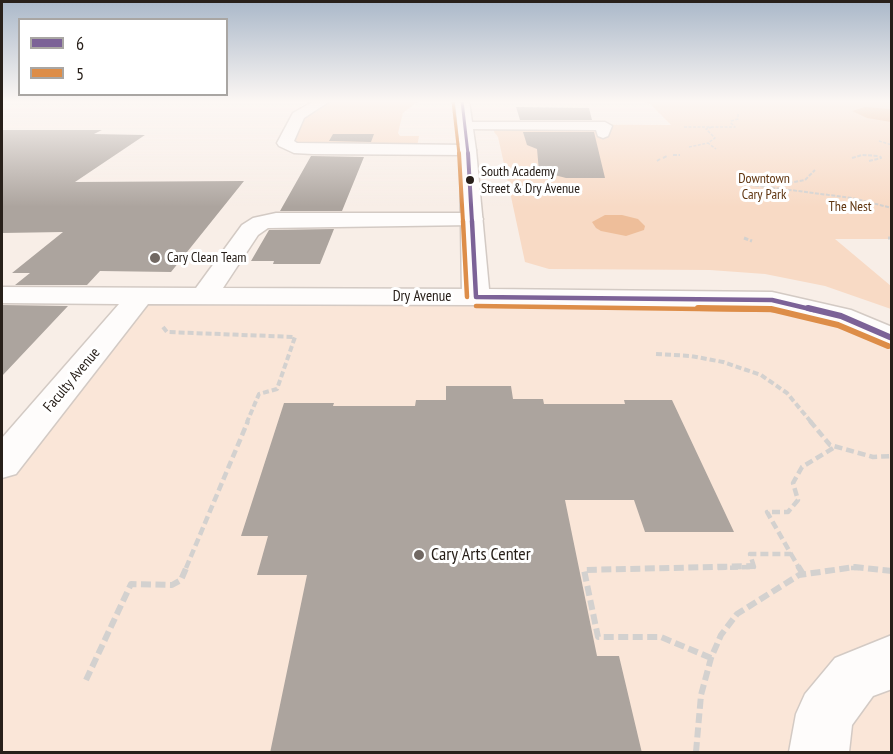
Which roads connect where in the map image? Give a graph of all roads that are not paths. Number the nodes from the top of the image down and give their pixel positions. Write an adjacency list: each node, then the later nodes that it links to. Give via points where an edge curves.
1 (288, 136): 3 (street, via 285,143 294,148)
2 (466, 136): 3 (street)
3 (468, 150): 4 (street)
4 (472, 219): 7 (street, via 261,223 250,230); 8 (street)
5 (2, 295): 6 (street, Dry Avenue)
6 (141, 295): 7 (street, Dry Avenue); 10 (street, Faculty Avenue)
7 (204, 296): 8 (street, Dry Avenue)
8 (476, 297): 9 (street, Dry Avenue, via 772,300 841,316)
9 (891, 338)
10 (2, 464)
11 (891, 662): 12 (street, via 854,677 825,714)
12 (819, 753)

